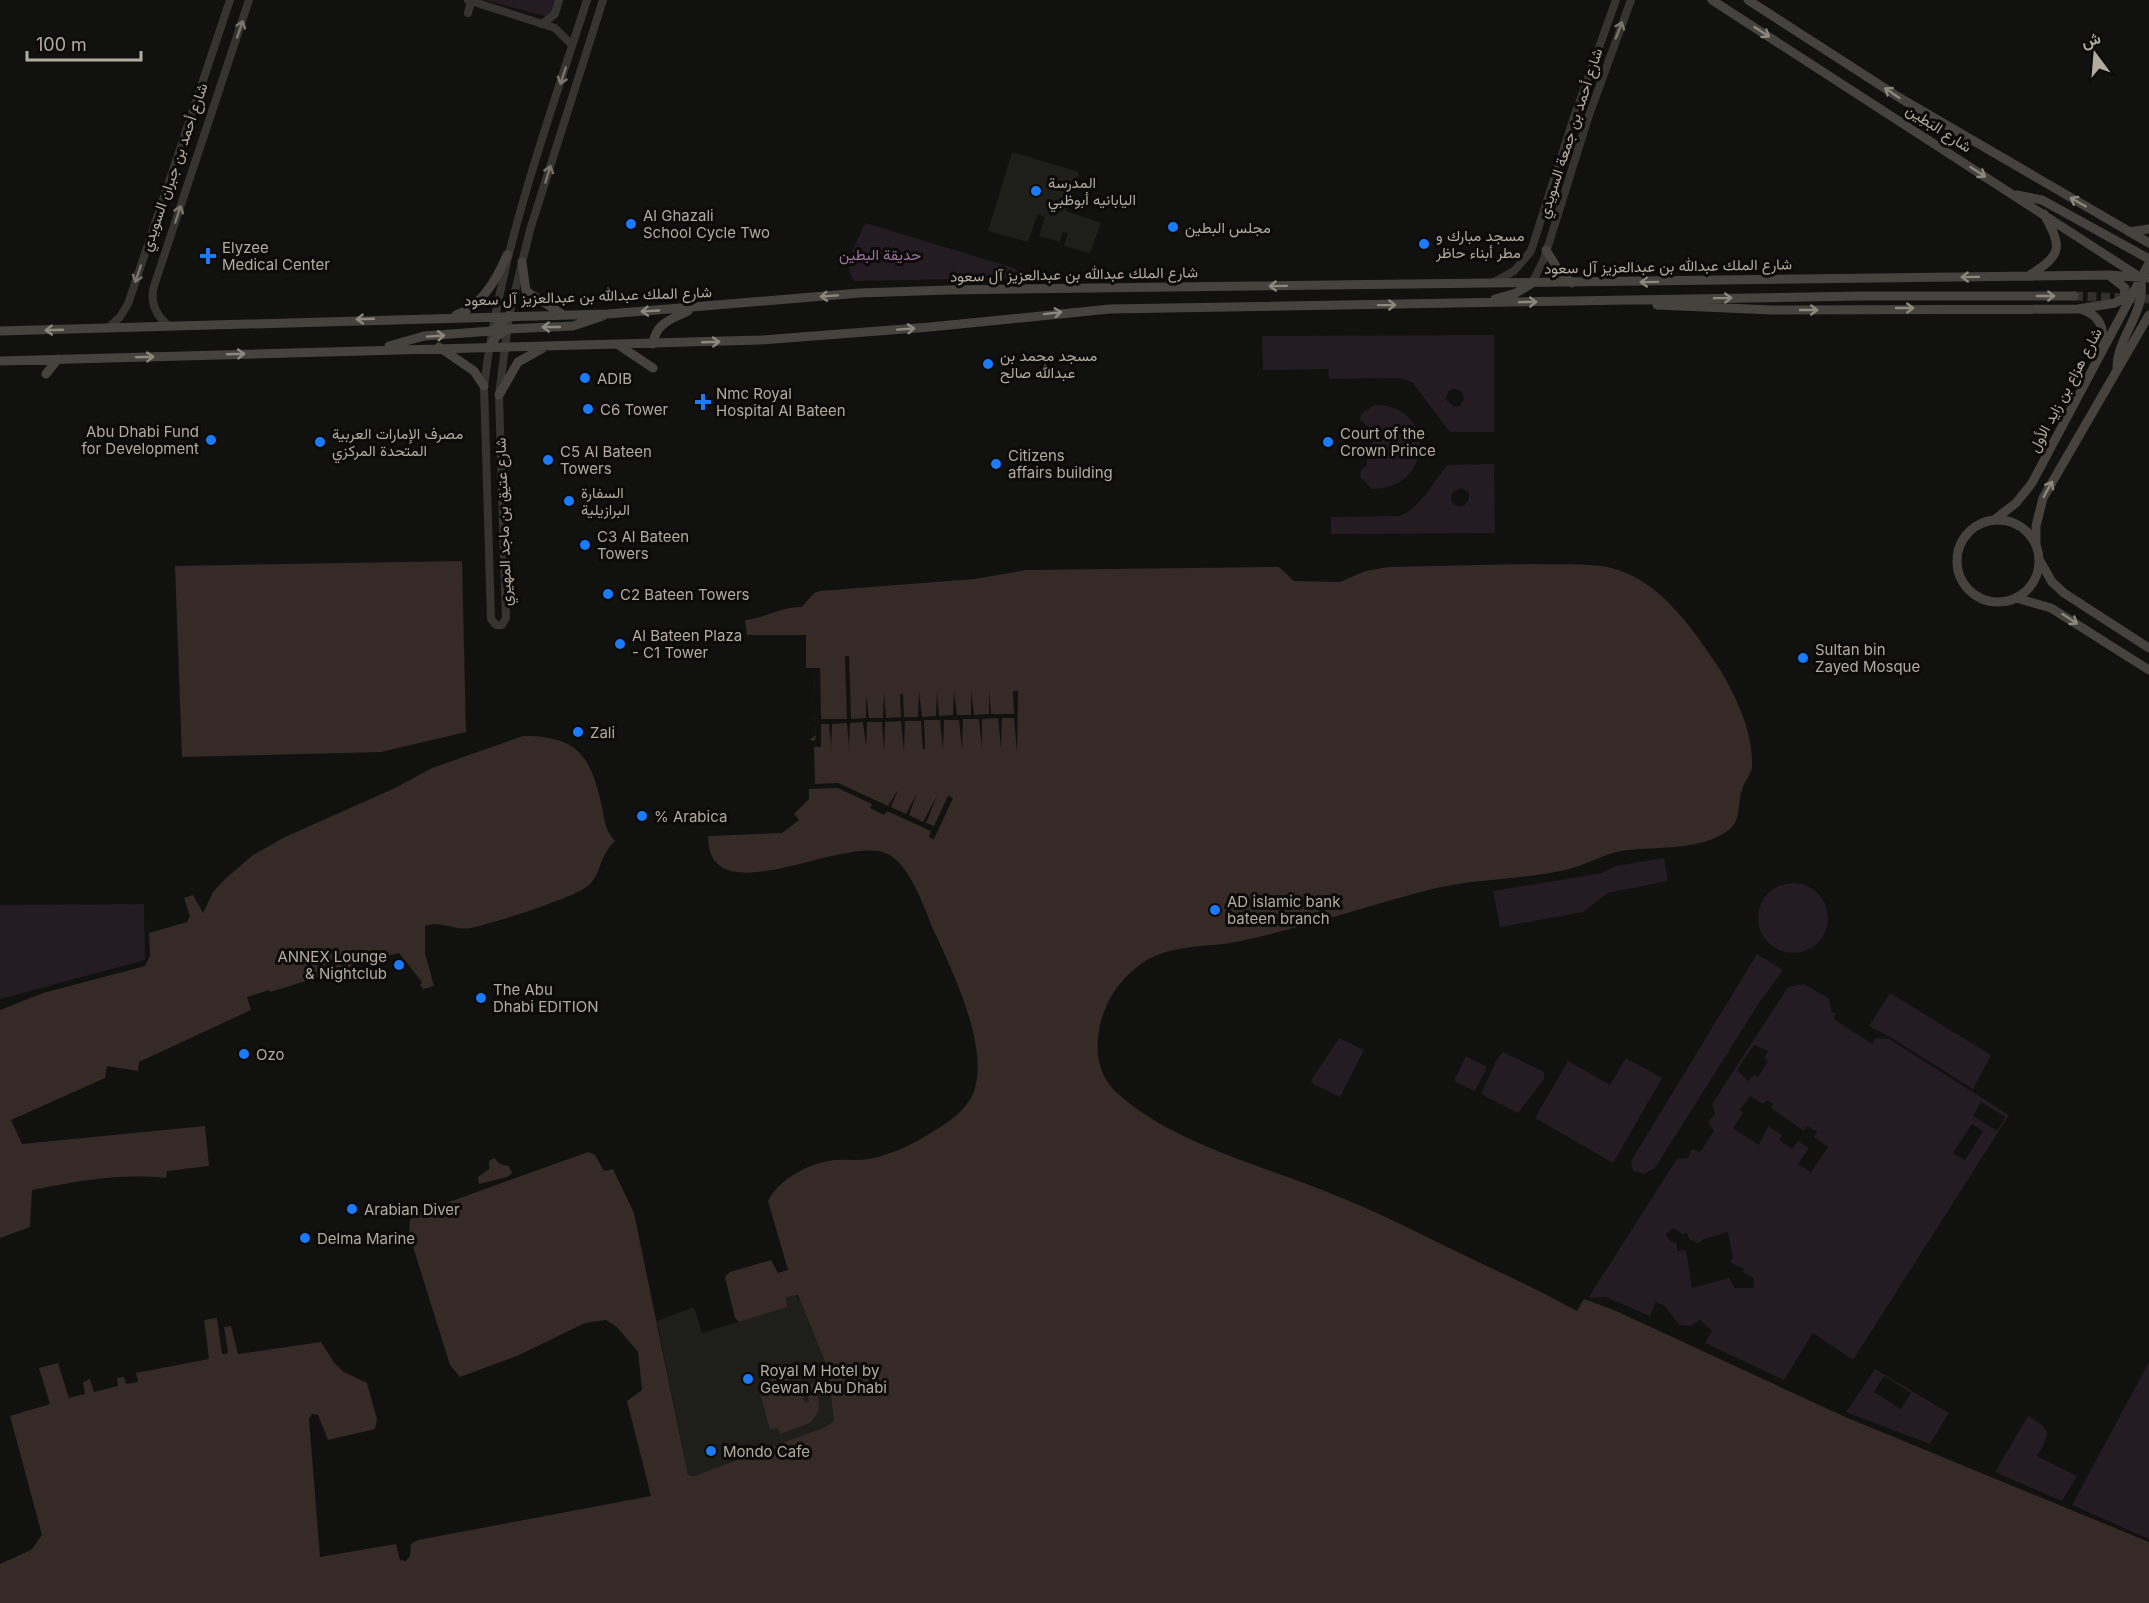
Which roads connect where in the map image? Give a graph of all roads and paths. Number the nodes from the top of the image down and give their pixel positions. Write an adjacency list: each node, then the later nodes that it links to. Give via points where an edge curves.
1 (230, 0): 44 (street, شارع أحمد بن جبران السويدي, one-way to 44, via 128,304)
2 (249, 0): 43 (street, شارع أحمد بن جبران السويدي, one-way to 2, via 154,308 154,286)
3 (470, 0): 11 (street); 12 (street)
4 (560, 0): 12 (street, via 555,14)
5 (587, 0): 13 (street, شارع عتيق بن ماجد المهيري)
6 (603, 0): 24 (street, شارع عتيق بن ماجد المهيري, one-way to 6)
7 (1616, 0): 14 (street, شارع أحمد بن جمعة السويدي)
8 (1631, 0): 15 (street, شارع أحمد بن جمعة السويدي, one-way to 8)
9 (1712, 0): 16 (main road, شارع البَطِين, one-way to 16)
10 (1748, 0): 19 (main road, شارع البَطِين, one-way to 10, via 1900,98)
11 (468, 13)
12 (542, 24): 13 (street, via 560,31)
13 (572, 45): 22 (street, شارع عتيق بن ماجد المهيري, one-way to 22)
14 (1574, 117): 15 (street); 30 (street, شارع أحمد بن جمعة السويدي, via 1531,251 1514,271)
15 (1584, 131): 21 (street, شارع أحمد بن جمعة السويدي)
16 (2015, 195): 17 (main road, شارع البَطِين); 23 (main road, via 2042,200)
17 (2043, 212): 26 (main road, via 2056,237 2056,250 2050,261); 27 (main road, شارع البَطِين)
18 (2149, 229): 19 (main road)
19 (2128, 232): 20 (main road, شارع البَطِين)
20 (2149, 243)
21 (1546, 250): 28 (street, شارع أحمد بن جمعة السويدي); 29 (main road)
22 (507, 255): 38 (street, شارع عتيق بن ماجد المهيري); 41 (main road, via 497,278 479,301)
23 (2149, 261): 27 (main road, شارع هزاع بن زايد الأول)
24 (522, 262): 39 (street, شارع عتيق بن ماجد المهيري); 40 (main road, via 526,291)
25 (2109, 275): 26 (main road, شارع الملك عبدالله بن عبدالعزيز آل سعود); 27 (main road, شارع الملك عبدالله بن عبدالعزيز آل سعود); 35 (main road, via 2123,286 2124,298)
26 (2028, 276): 29 (main road, شارع الملك عبدالله بن عبدالعزيز آل سعود, one-way to 29)
27 (2146, 279): 56 (main road, شارع هزاع بن زايد الأول); 60 (main road, via 2145,302 2119,351)
28 (1532, 283): 29 (main road, شارع الملك عبدالله بن عبدالعزيز آل سعود); 30 (main road, شارع الملك عبدالله بن عبدالعزيز آل سعود); 33 (main road, via 1516,293)
29 (1572, 283)
30 (1491, 284): 34 (main road, شارع الملك عبدالله بن عبدالعزيز آل سعود, one-way to 34, via 948,290 860,293)
31 (2074, 296): 32 (main road, one-way to 31)
32 (1622, 300): 33 (main road, one-way to 32); 35 (main road, one-way to 35, via 1649,305 1749,309)
33 (1478, 303): 49 (main road, one-way to 33, via 860,333 1092,310)
34 (692, 309): 36 (main road, شارع الملك عبدالله بن عبدالعزيز آل سعود, one-way to 36); 49 (main road, via 660,325)
35 (2078, 309): 56 (main road, via 2090,313 2101,324)
36 (608, 314): 40 (main road, شارع الملك عبدالله بن عبدالعزيز آل سعود); 45 (main road, one-way to 45, via 573,326)
37 (2149, 315): 46 (main road)
38 (495, 316): 39 (main road, شارع الملك عبدالله بن عبدالعزيز آل سعود); 41 (main road, شارع الملك عبدالله بن عبدالعزيز آل سعود); 48 (street, شارع عتيق بن ماجد المهيري)
39 (509, 316): 40 (main road, شارع الملك عبدالله بن عبدالعزيز آل سعود); 45 (street, شارع عتيق بن ماجد المهيري); 48 (main road)
40 (564, 316)
41 (450, 317): 43 (main road, شارع الملك عبدالله بن عبدالعزيز آل سعود, one-way to 43)
42 (2149, 322): 46 (main road)
43 (169, 326): 44 (main road, شارع الملك عبدالله بن عبدالعزيز آل سعود)
44 (108, 328): 47 (main road, شارع الملك عبدالله بن عبدالعزيز آل سعود, one-way to 47)
45 (508, 329): 51 (main road); 52 (street, شارع عتيق بن ماجد المهيري)
46 (2141, 329): 60 (main road)
47 (0, 331)
48 (492, 331): 51 (street, شارع عتيق بن ماجد المهيري); 55 (main road, one-way to 48, via 424,336)
49 (653, 344): 50 (main road)
50 (618, 345): 53 (main road); 59 (main road)
51 (490, 346): 52 (main road); 54 (main road); 62 (street, شارع عتيق بن ماجد المهيري)
52 (505, 346): 53 (main road); 63 (street, شارع عتيق بن ماجد المهيري)
53 (549, 346): 63 (main road, via 518,362)
54 (439, 347): 55 (main road); 62 (main road, via 474,370)
55 (381, 349): 57 (main road, one-way to 55)
56 (2102, 352): 64 (main road, شارع هزاع بن زايد الأول, via 2032,483 2016,503)
57 (58, 359): 58 (main road); 61 (main road)
58 (0, 361)
59 (653, 368)
60 (2117, 370): 65 (main road, one-way to 60, via 2043,498)
61 (46, 374)
62 (484, 386): 63 (street, شارع عتيق بن ماجد المهيري, via 491,620 499,626 506,615)
63 (499, 394)
64 (1994, 520): 65 (main road, via 2016,524 2028,532); 67 (main road, via 1967,535 1959,551 1958,569 1969,589 1982,598 1998,602)
65 (2036, 545): 66 (main road)
66 (2039, 561): 67 (main road, via 2033,583); 68 (main road, via 2064,593)
67 (2016, 598): 69 (main road, one-way to 69, via 2051,608)
68 (2149, 648)
69 (2149, 670)

